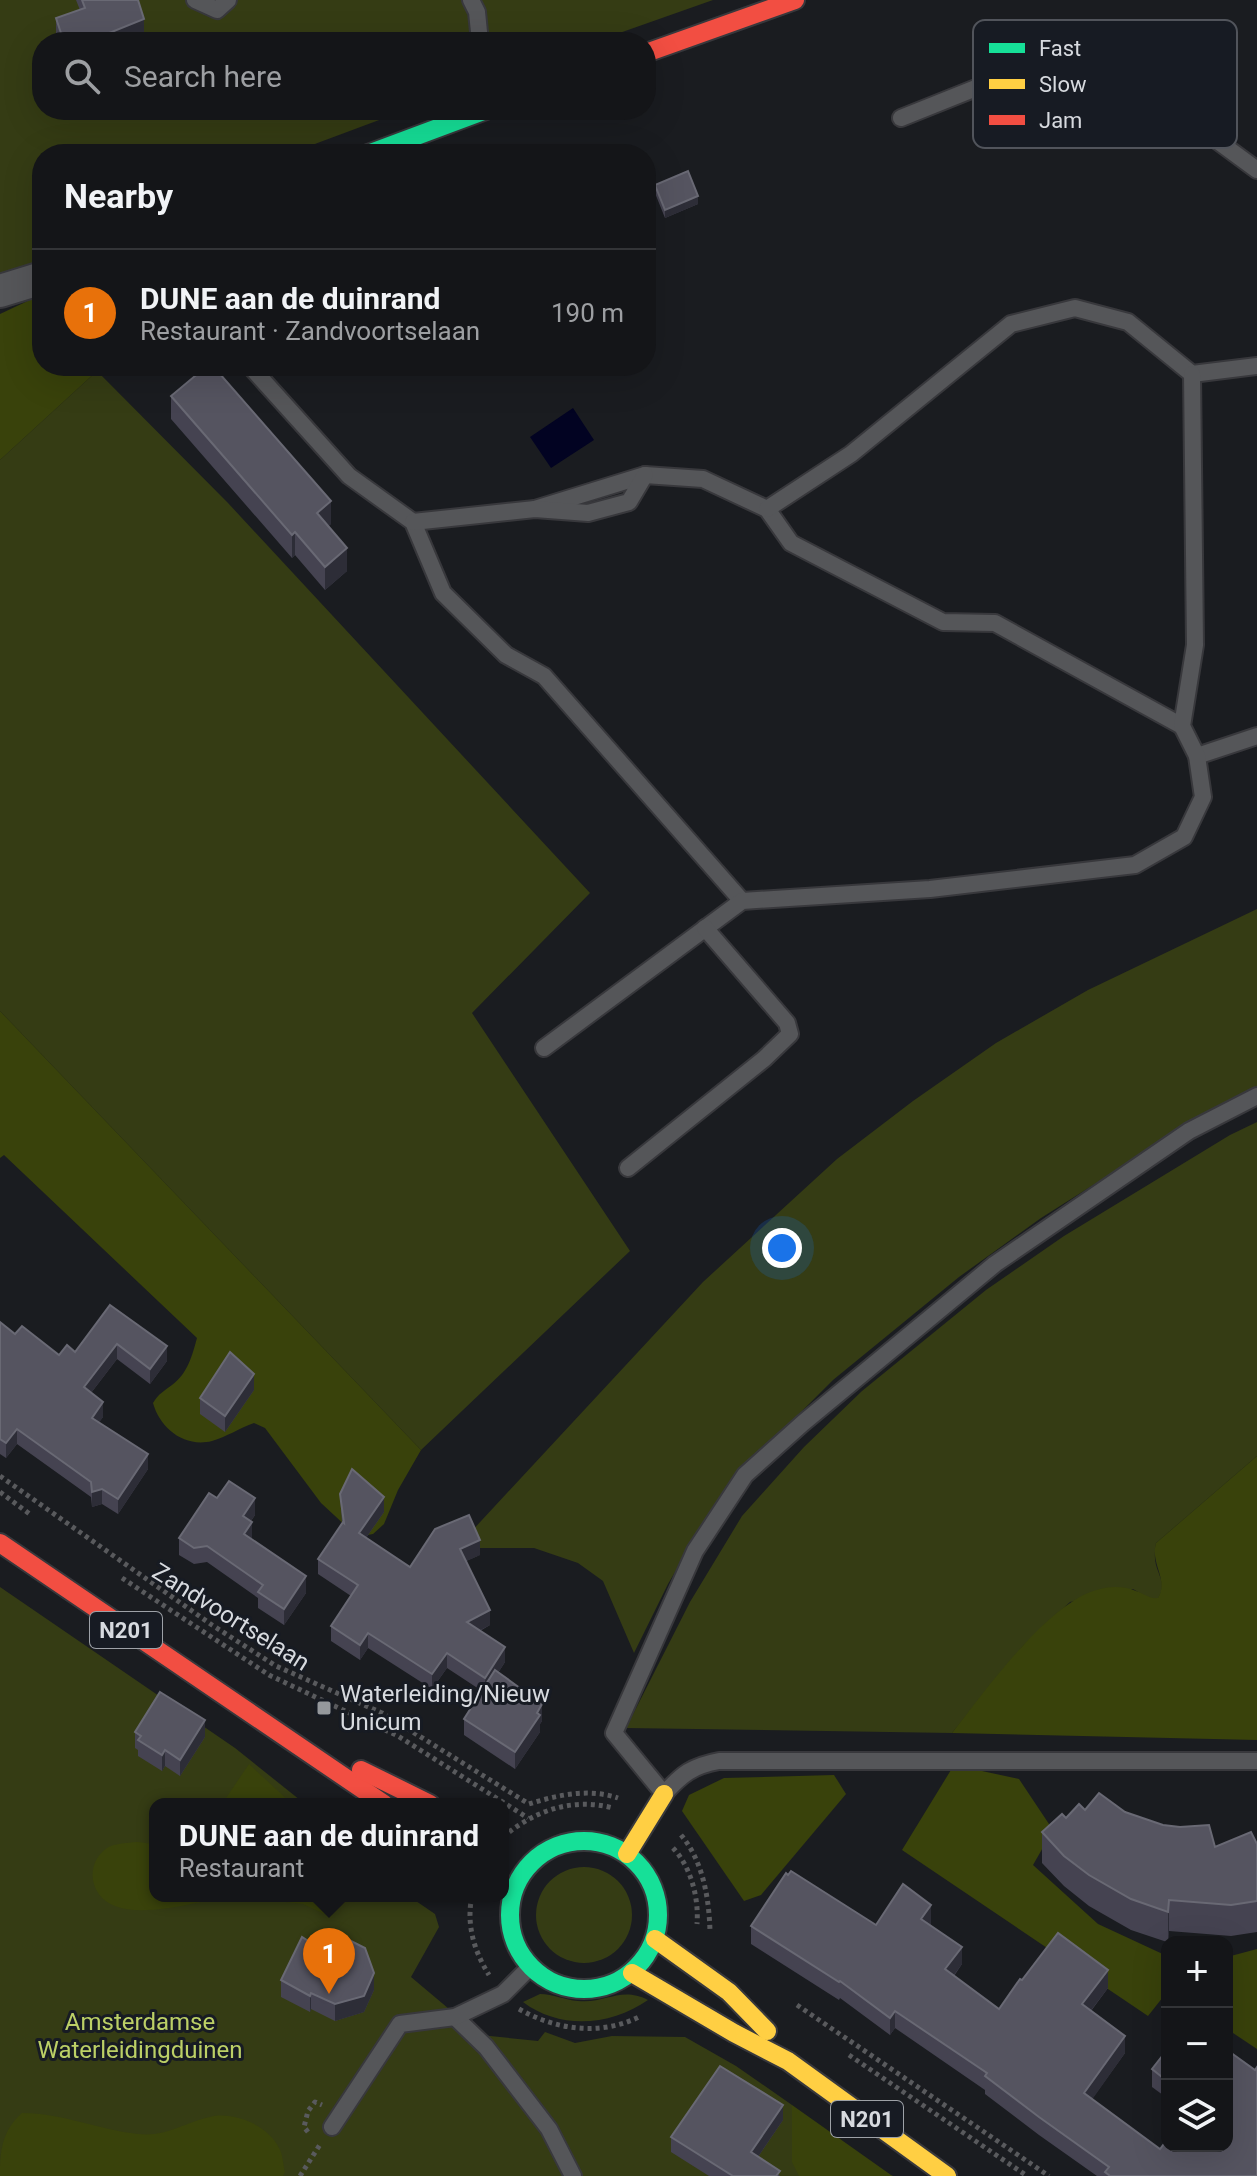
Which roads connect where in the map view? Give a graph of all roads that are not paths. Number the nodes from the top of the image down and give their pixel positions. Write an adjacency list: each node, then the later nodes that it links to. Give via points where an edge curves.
1 (195, 0): 2 (lane, via 217,10)
2 (228, 0)
3 (471, 0): 5 (lane)
4 (795, 0): 6 (main road)
5 (479, 32)
6 (656, 49)
7 (973, 89): 8 (lane)
8 (901, 118)
9 (459, 120): 10 (main road)
10 (395, 144)
11 (1227, 148): 12 (lane)
12 (1257, 170)
13 (32, 281): 14 (street)
14 (0, 291)
15 (1257, 366): 16 (lane)
16 (1192, 374): 18 (lane, via 1128,322 1075,308 1011,324 851,454); 20 (lane, via 1195,645)
17 (259, 376): 19 (lane, via 349,476)
18 (767, 509): 19 (lane, via 703,479 645,475 629,502 588,513 535,509); 20 (lane, via 791,543 943,622 995,623)
19 (413, 522): 23 (lane, via 443,593 506,655 544,676)
20 (1182, 726): 22 (lane)
21 (1257, 736): 22 (lane)
22 (1197, 756): 23 (lane, via 1203,797 1184,837 1135,865 930,889)
23 (742, 901): 24 (lane)
24 (705, 928): 25 (lane); 27 (lane, via 787,1023 790,1034)
25 (544, 1048)
26 (1257, 1096): 31 (lane, via 1189,1131 995,1264 745,1475 695,1551 614,1733)
27 (628, 1168)
28 (0, 1543): 29 (main road, N201)
29 (252, 1716): 32 (main road, N201); 33 (main road, N201)
30 (1257, 1761): 31 (lane, via 719,1761 700,1764)
31 (664, 1794): 35 (main road)
32 (375, 1798)
33 (418, 1798)
34 (509, 1843): 36 (main road)
35 (627, 1854): 36 (main road, via 584,1840 549,1848); 39 (main road, via 652,1885 658,1918)
36 (534, 1859): 37 (main road)
37 (509, 1886)
38 (509, 1902): 40 (main road, via 511,1933)
39 (655, 1939): 41 (main road); 43 (main road, N201, via 758,2019)
40 (530, 1967): 41 (main road, via 551,1982 580,1989); 42 (lane, via 503,1994)
41 (632, 1973): 43 (main road, N201)
42 (455, 2017): 44 (lane, via 400,2024); 45 (lane, via 486,2047 549,2129)
43 (788, 2061): 46 (main road, N201)
44 (332, 2127)
45 (573, 2176)
46 (947, 2176)

